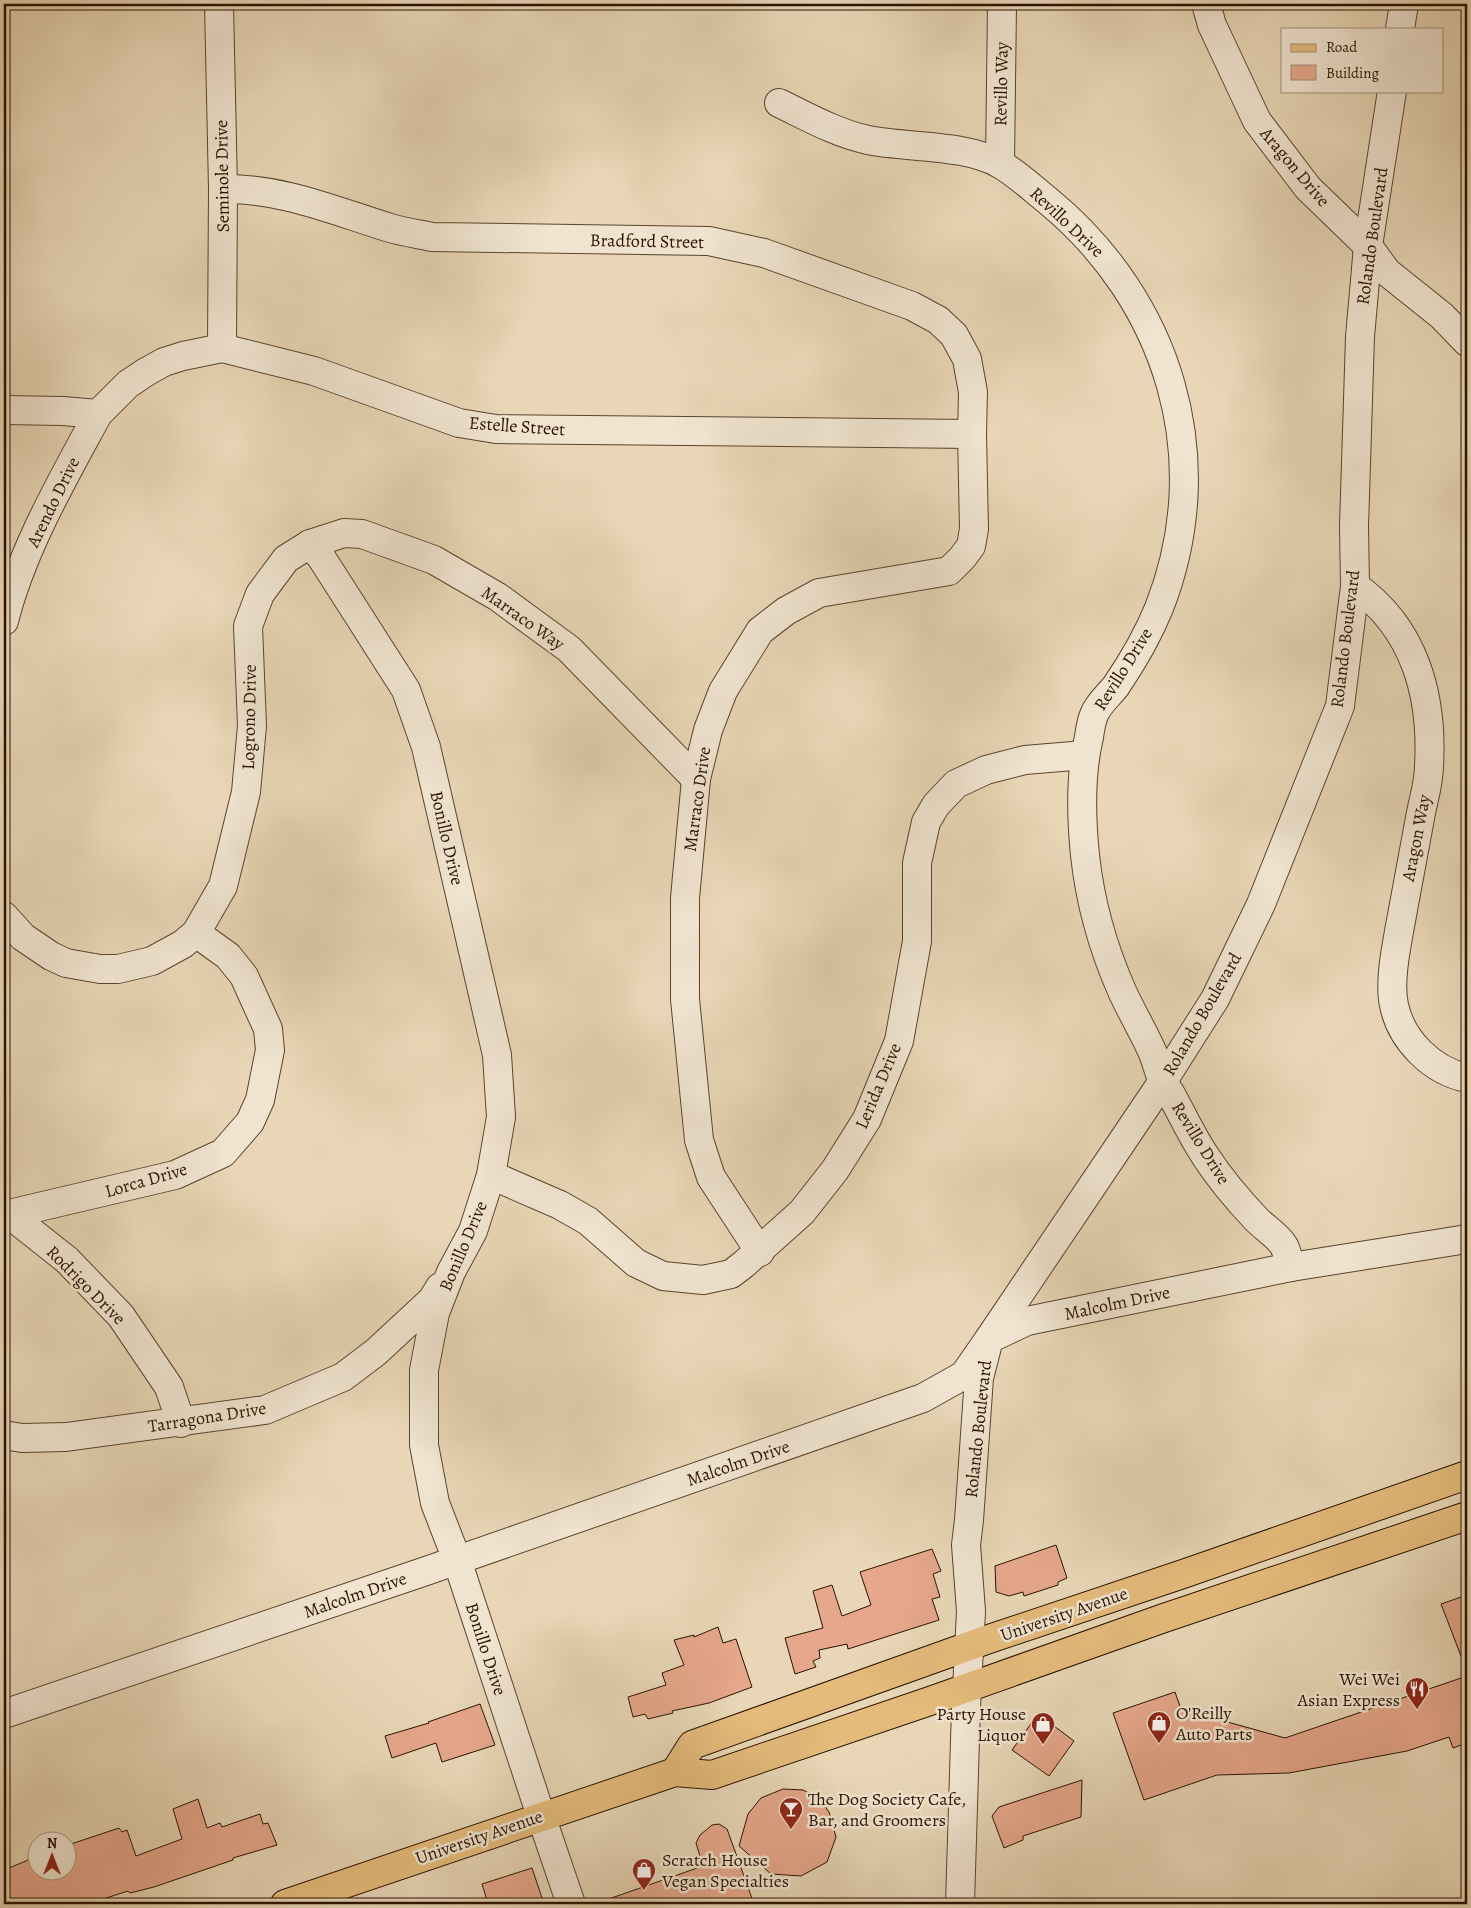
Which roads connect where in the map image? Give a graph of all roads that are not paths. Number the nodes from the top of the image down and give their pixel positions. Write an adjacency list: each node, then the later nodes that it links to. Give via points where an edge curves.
1 (219, 4): 9 (street, Seminole Drive)
2 (1002, 4): 8 (street, Revillo Way)
3 (1206, 4): 10 (street, Aragon Drive, via 1212,25 1257,121 1308,188)
4 (1404, 4): 5 (street)
5 (1400, 28)
6 (1392, 92): 10 (street, Rolando Boulevard)
7 (779, 103): 8 (street, Revillo Drive, via 831,128 867,140 964,152)
8 (1000, 164): 19 (street, Revillo Drive, via 1072,222 1126,285 1157,346 1172,388 1180,425 1183,456 1181,518 1169,578 1142,642 1114,689 1094,713)
9 (224, 189): 12 (street, Seminole Drive); 15 (street, Bradford Street, via 244,189 307,200 392,228 432,236 709,242 764,253 912,306 938,320 954,334 968,359 974,392)
10 (1368, 246): 11 (street, Aragon Drive, via 1387,272 1442,316); 17 (street, Rolando Boulevard, via 1360,337)
11 (1467, 342)
12 (222, 348): 14 (street, Estelle Street, via 164,362 112,398); 15 (street, Estelle Street, via 314,371 459,423 496,429)
13 (4, 410): 14 (street)
14 (98, 414): 18 (street, Arendo Drive, via 55,494 18,576)
15 (972, 434): 20 (street, Marraco Drive, via 974,529 971,546 962,558 948,571 819,593 786,611 760,632 723,691 708,730)
16 (310, 544): 20 (street, Marraco Way, via 344,533 362,534 434,560 498,597 569,649); 22 (street, Logrono Drive, via 286,559 260,594 248,626 252,726 246,792 223,886); 25 (street, Bonillo Drive, via 321,556 406,690 426,747 497,1055 501,1117)
17 (1355, 586): 23 (street, Aragon Way, via 1373,598 1398,628 1415,661 1429,718 1429,768 1394,958 1393,1003 1404,1032 1424,1056 1449,1072); 24 (street, Rolando Boulevard, via 1340,706 1261,904 1214,999)
18 (4, 621)
19 (1084, 755): 24 (street, Revillo Drive, via 1082,820 1085,856 1099,926 1122,990); 28 (street, Lerida Drive, via 1025,760 986,770 956,784 936,805 926,822 917,863 917,941 899,1041 867,1119 835,1170 802,1212)
20 (696, 779): 28 (street, Marraco Drive, via 685,898 685,998 699,1140 711,1177)
21 (4, 916): 22 (street, via 23,937 51,956 66,963 100,969 118,969 152,961)
22 (196, 933): 26 (street, Lorca Drive, via 228,956 244,976 268,1029 270,1050 260,1100 250,1122 223,1153 175,1175)
23 (1467, 1078)
24 (1163, 1081): 29 (street, Revillo Drive, via 1206,1157 1244,1206 1284,1245); 31 (street, Rolando Boulevard)
25 (491, 1175): 28 (street, Lerida Drive, via 588,1221 636,1263 663,1276 703,1280 730,1274); 30 (street, Bonillo Drive, via 473,1231)
26 (6, 1214): 32 (street, Rodrigo Drive, via 67,1260 121,1316 169,1387)
27 (1467, 1239): 29 (street, Malcolm Drive)
28 (760, 1252)
29 (1291, 1267): 31 (street, Malcolm Drive, via 1027,1321)
30 (451, 1272): 32 (street, Tarragona Drive, via 432,1300 376,1352 343,1377 265,1410); 36 (street, Bonillo Drive, via 436,1313 424,1370 424,1445 436,1502)
31 (989, 1339): 36 (street, Malcolm Drive, via 964,1375 923,1398); 37 (street, Rolando Boulevard, via 979,1378 966,1545 971,1611)
32 (181, 1423): 33 (street, Tarragona Drive, via 66,1437)
33 (4, 1435)
34 (1467, 1475): 37 (main road, University Avenue)
35 (1467, 1516): 38 (main road, University Avenue)
36 (457, 1560): 39 (street, Malcolm Drive); 41 (street, Bonillo Drive)
37 (969, 1646): 38 (street, Rolando Boulevard); 40 (main road, University Avenue, via 692,1745)
38 (967, 1687): 40 (main road, University Avenue, via 712,1775); 44 (street, Rolando Boulevard)
39 (4, 1714)
40 (675, 1772): 41 (main road, University Avenue)
41 (541, 1816): 42 (main road, University Avenue); 43 (street, Bonillo Drive)
42 (285, 1904)
43 (571, 1904)
44 (960, 1904)

